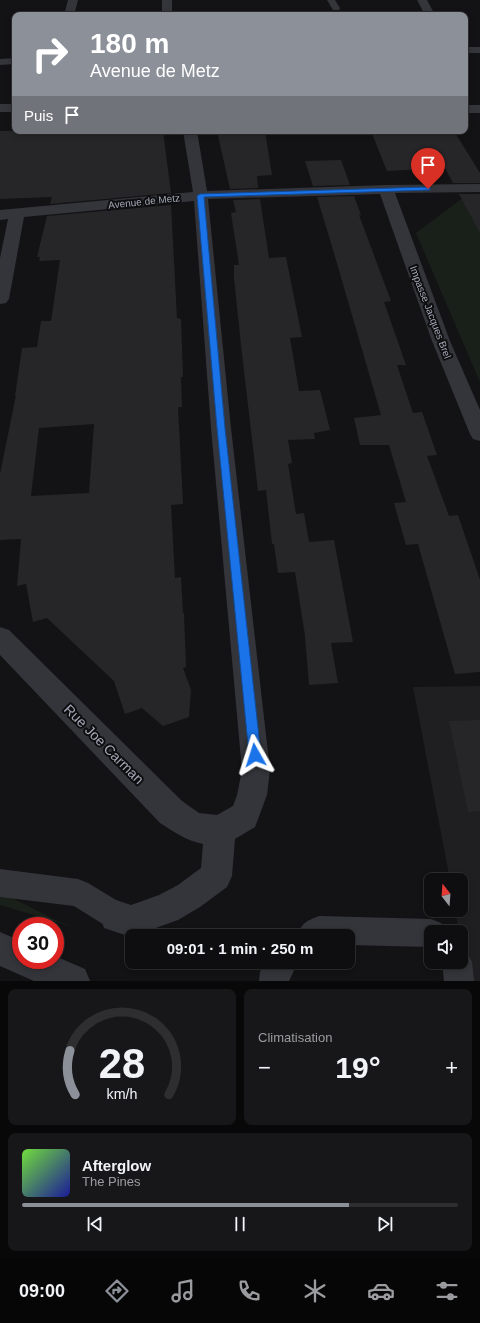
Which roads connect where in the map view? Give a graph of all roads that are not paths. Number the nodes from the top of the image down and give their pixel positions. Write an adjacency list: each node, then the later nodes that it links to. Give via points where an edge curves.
1 (73, 0): 6 (street)
2 (167, 0): 7 (street)
3 (331, 0): 5 (lane)
4 (422, 0): 8 (street)
5 (336, 8)
6 (70, 12)
7 (167, 12)
8 (428, 12)
9 (468, 50): 10 (street)
10 (480, 50)
11 (12, 61): 12 (street)
12 (0, 62)
13 (0, 108): 14 (street)
14 (12, 108)
15 (468, 109): 16 (street)
16 (480, 109)
17 (190, 134): 20 (street)
18 (480, 188): 19 (street, Avenue de Metz)
19 (386, 189): 20 (street, Avenue de Metz); 24 (street, Impasse Jacques Brel, via 441,341)
20 (200, 196): 21 (street, Avenue de Metz); 26 (street, via 256,770 252,795 244,816)
21 (17, 213): 22 (street, Avenue de Metz); 23 (street)
22 (0, 215)
23 (0, 299)
24 (480, 434)
25 (0, 638): 26 (street, Rue Joe Carman, via 171,812 194,827)
26 (220, 831): 28 (street, via 216,876 167,909 131,921)
27 (0, 883): 28 (lane, via 78,893)
28 (116, 916)
29 (355, 933): 30 (lane)
30 (424, 933)
31 (0, 948): 32 (street)
32 (12, 954)
33 (46, 969): 36 (street)
34 (277, 969): 37 (lane)
35 (458, 969): 38 (lane)
36 (73, 981)
37 (274, 981)
38 (459, 981)

